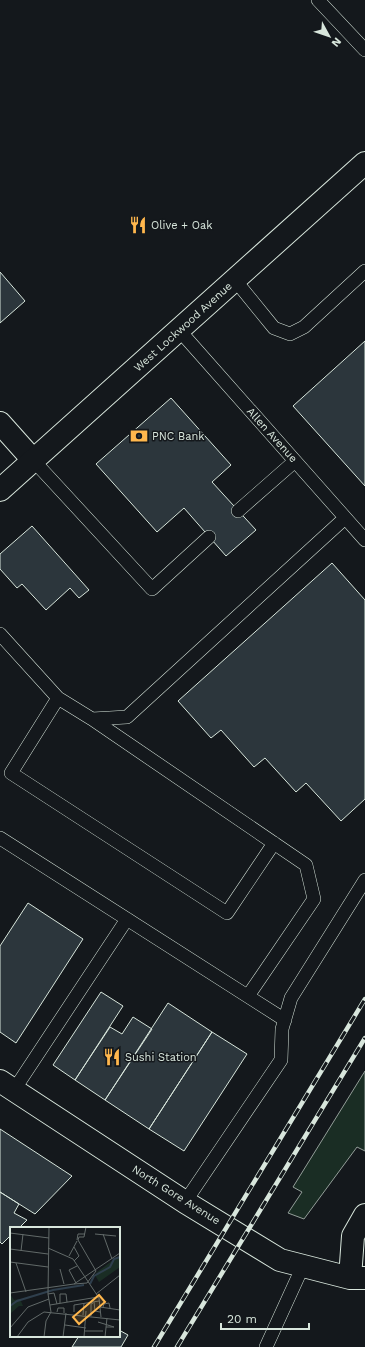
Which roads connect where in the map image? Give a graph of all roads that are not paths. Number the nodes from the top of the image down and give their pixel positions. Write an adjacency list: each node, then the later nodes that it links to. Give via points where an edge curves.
1 (318, 0): 2 (lane)
2 (365, 50)
3 (365, 163): 5 (street, West Lockwood Avenue)
4 (365, 271): 5 (lane, via 304,327 290,334 274,328)
5 (235, 280): 6 (street, West Lockwood Avenue)
6 (179, 330): 8 (street, West Lockwood Avenue); 9 (lane, Allen Avenue)
7 (0, 423): 8 (street)
8 (33, 460): 10 (street, West Lockwood Avenue); 13 (lane, via 152,590)
9 (295, 461): 11 (lane); 12 (lane, Allen Avenue)
10 (0, 490)
11 (238, 511)
12 (345, 518): 14 (lane, Allen Avenue); 17 (lane, via 127,717)
13 (209, 537)
14 (365, 540)
15 (0, 634): 16 (lane)
16 (58, 698): 17 (lane); 19 (lane, via 11,773 227,913)
17 (92, 719): 19 (lane)
18 (0, 838): 21 (lane)
19 (274, 843): 22 (lane, via 306,865 314,899)
20 (365, 880): 23 (lane, via 291,998)
21 (127, 919): 22 (lane); 24 (lane)
22 (248, 996): 23 (lane)
23 (284, 1020): 25 (lane, via 281,1060)
24 (7, 1085): 25 (street, North Gore Avenue)
25 (185, 1202): 27 (street, North Gore Avenue, via 280,1260)
26 (365, 1215): 28 (street, via 353,1236)
27 (303, 1266): 28 (street, North Gore Avenue); 29 (lane)
28 (357, 1278)
29 (266, 1347)

